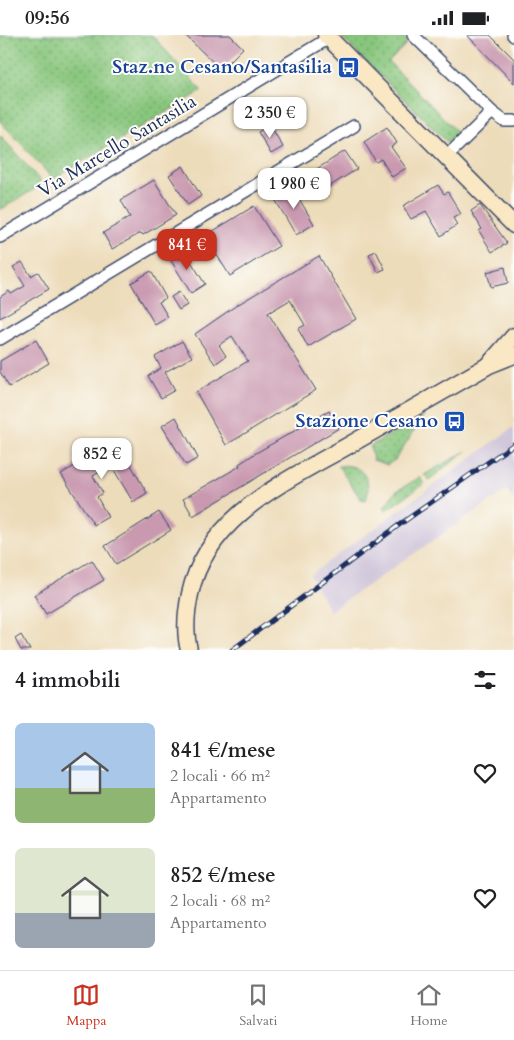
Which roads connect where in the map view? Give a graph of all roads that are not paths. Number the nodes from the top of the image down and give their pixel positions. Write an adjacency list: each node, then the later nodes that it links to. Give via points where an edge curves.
1 (413, 35): 3 (street)
2 (327, 36): 6 (street); 8 (street, Via Marcello Santasilia)
3 (492, 112): 4 (street, via 504,121); 6 (street)
4 (514, 121)
5 (354, 126): 10 (street)
6 (446, 157): 7 (street)
7 (514, 225)
8 (0, 237)
9 (514, 336): 12 (street)
10 (0, 339)
11 (514, 355): 12 (street)
12 (488, 365): 13 (street, via 271,491 234,518 209,547 194,579 186,622)
13 (190, 650)

